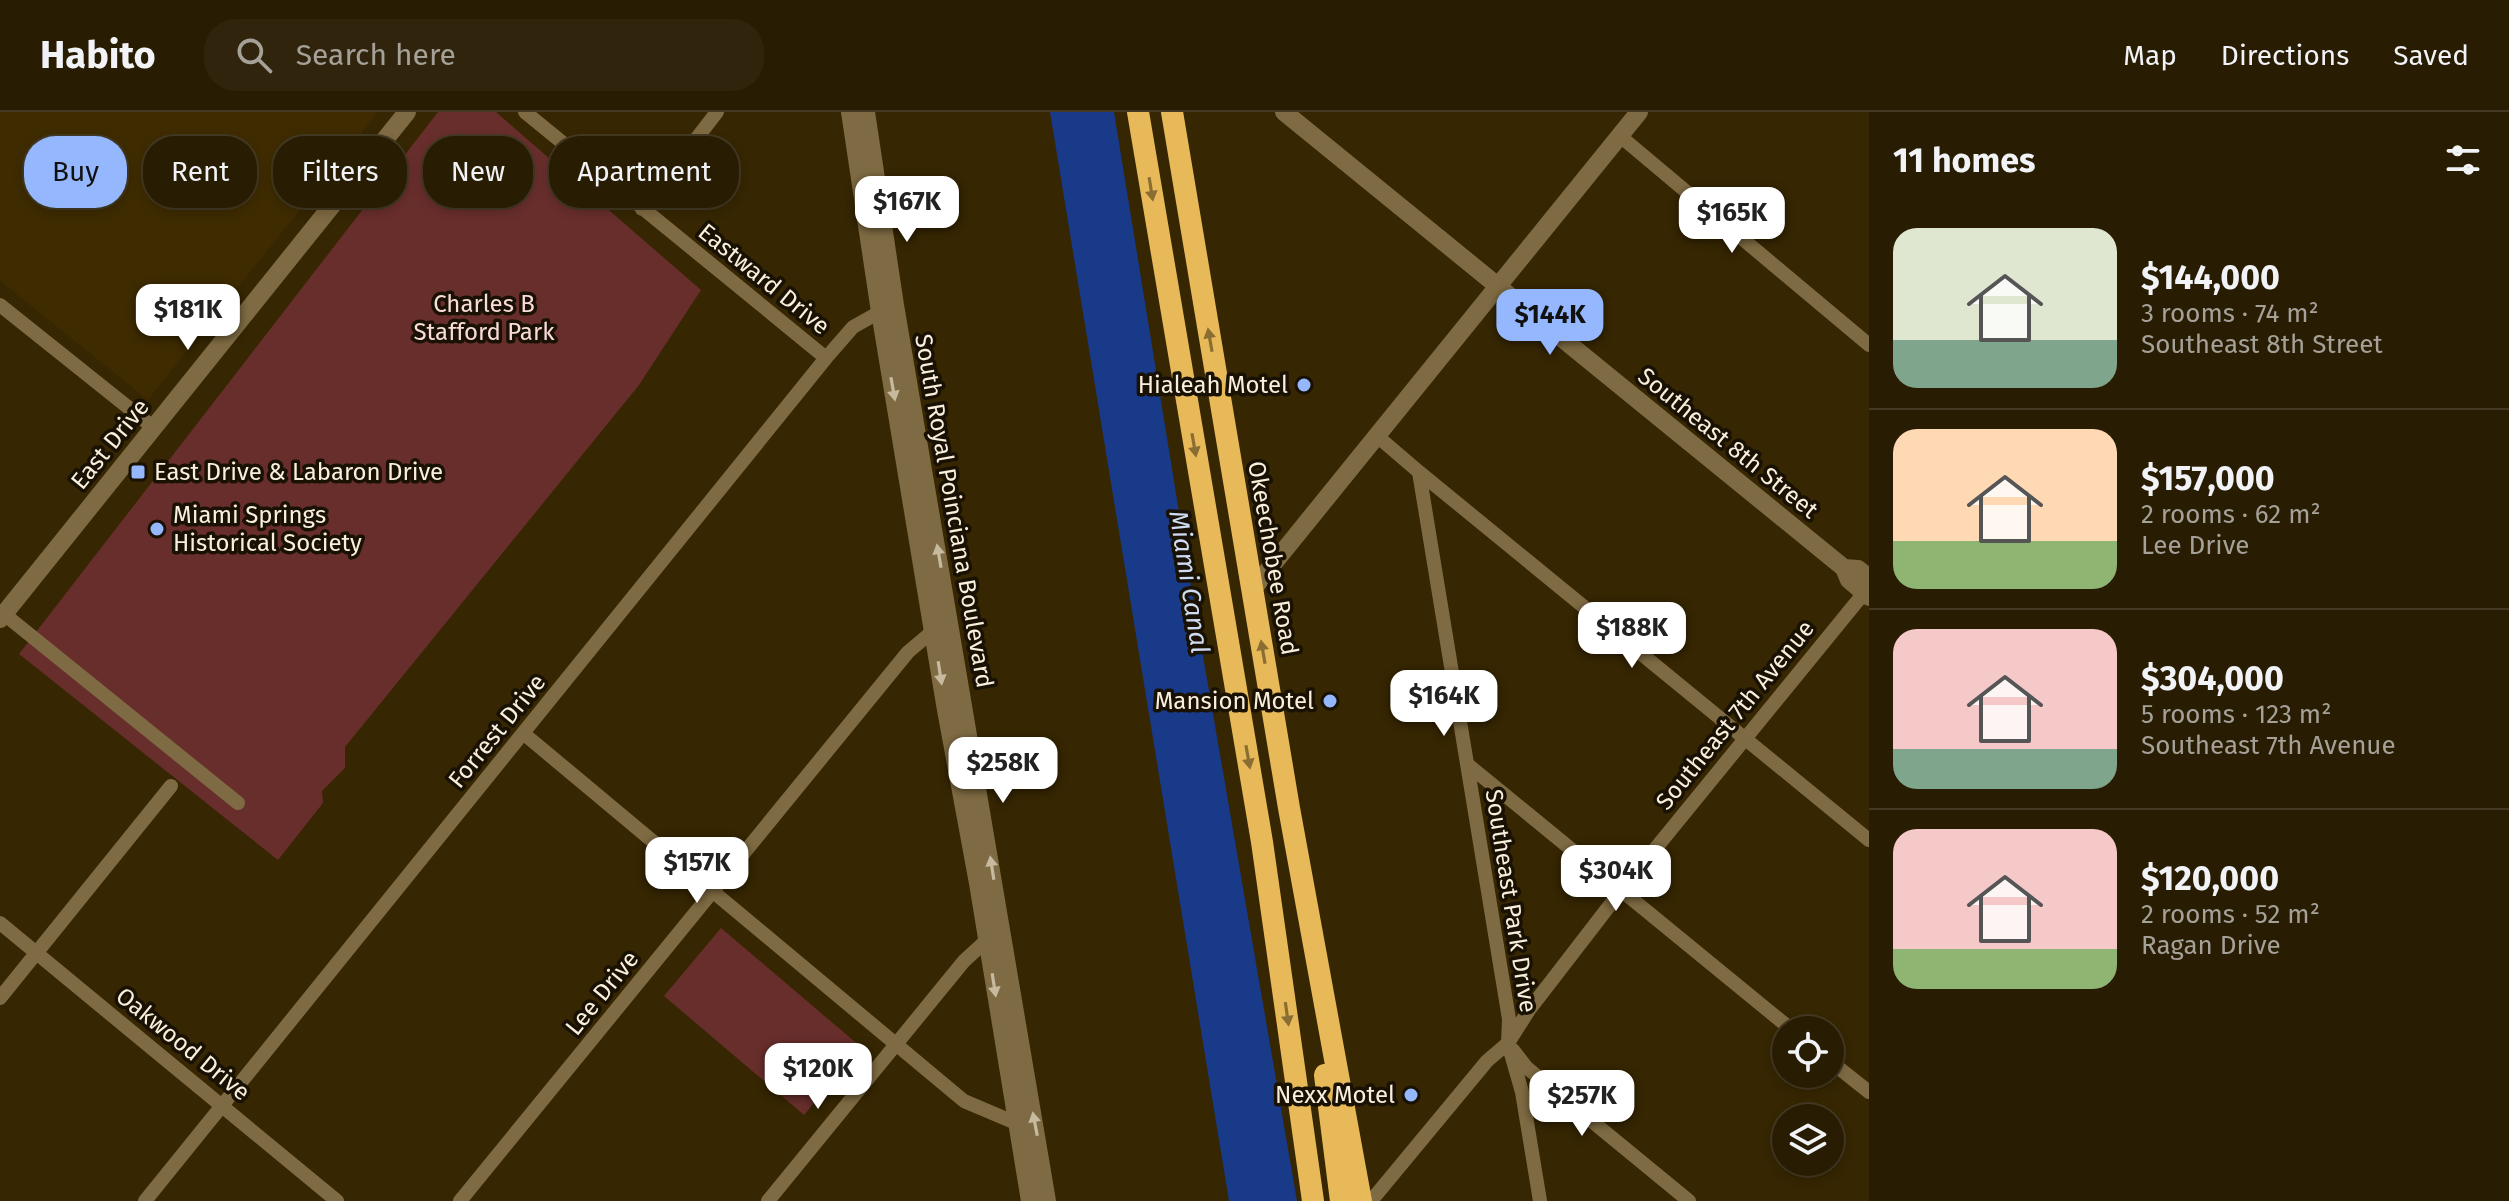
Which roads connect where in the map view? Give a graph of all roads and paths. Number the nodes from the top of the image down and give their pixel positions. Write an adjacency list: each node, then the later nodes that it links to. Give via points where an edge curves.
1 (407, 112): 17 (street, East Drive)
2 (525, 112): 11 (street, Eastward Drive)
3 (717, 112): 11 (street)
4 (850, 112): 14 (street, South Royal Poinciana Boulevard)
5 (866, 112): 14 (street, South Royal Poinciana Boulevard)
6 (1138, 112): 50 (highway, one-way to 50, via 1262,842)
7 (1172, 112): 21 (highway, Okeechobee Road, one-way to 7)
8 (1284, 112): 12 (street, Southeast 8th Street)
9 (1639, 112): 10 (street)
10 (1620, 136): 12 (street); 15 (street)
11 (642, 209): 16 (street, Eastward Drive)
12 (1497, 287): 18 (street); 20 (street, Southeast 8th Street, via 1844,568 1849,580)
13 (0, 305): 17 (street)
14 (887, 308): 16 (street, Forrest Drive, via 853,327); 23 (street, South Royal Poinciana Boulevard, one-way to 23); 49 (street, South Royal Poinciana Boulevard, one-way to 14)
15 (1869, 345)
16 (826, 358): 24 (street, Forrest Drive)
17 (154, 428): 22 (street, East Drive)
18 (1377, 436): 19 (street); 21 (street)
19 (1419, 472): 25 (street); 26 (street, Southeast Park Drive)
20 (1867, 589): 25 (street, Southeast 7th Avenue)
21 (1252, 590): 32 (highway, Okeechobee Road, one-way to 21)
22 (2, 616): 28 (street)
23 (933, 631): 31 (street, Lee Drive, via 908,652); 34 (street, South Royal Poinciana Boulevard, one-way to 34)
24 (523, 733): 31 (street); 42 (street, Forrest Drive)
25 (1745, 738): 29 (street); 30 (street, Southeast 7th Avenue)
26 (1467, 764): 30 (street); 38 (street, Southeast Park Drive, via 1509,1019)
27 (171, 786): 35 (street)
28 (238, 803)
29 (1869, 840)
30 (1620, 892): 37 (street); 38 (street, Southeast 7th Avenue)
31 (713, 893): 39 (street); 46 (street, Lee Drive)
32 (1304, 894): 51 (highway); 52 (highway, Okeechobee Road)
33 (0, 923): 35 (street, Oakwood Drive)
34 (987, 940): 39 (street); 43 (street, South Royal Poinciana Boulevard, one-way to 43)
35 (36, 952): 36 (street); 42 (street, Oakwood Drive)
36 (0, 998)
37 (1775, 1016)
38 (1508, 1043): 53 (street, Southeast 7th Avenue, via 1487,1061); 54 (street, Southeast Park Drive); 55 (street, via 1527,1068)
39 (897, 1046): 43 (street, via 964,1101); 47 (street)
40 (1844, 1072): 41 (street)
41 (1869, 1092)
42 (222, 1105): 44 (street, Forrest Drive); 45 (street, Oakwood Drive)
43 (1016, 1123): 48 (street, South Royal Poinciana Boulevard)
44 (145, 1201)
45 (337, 1201)
46 (460, 1201)
47 (768, 1201)
48 (1030, 1201)
49 (1047, 1201)
50 (1313, 1201)
51 (1341, 1201)
52 (1361, 1201)
53 (1371, 1201)
54 (1540, 1201)
55 (1689, 1201)

